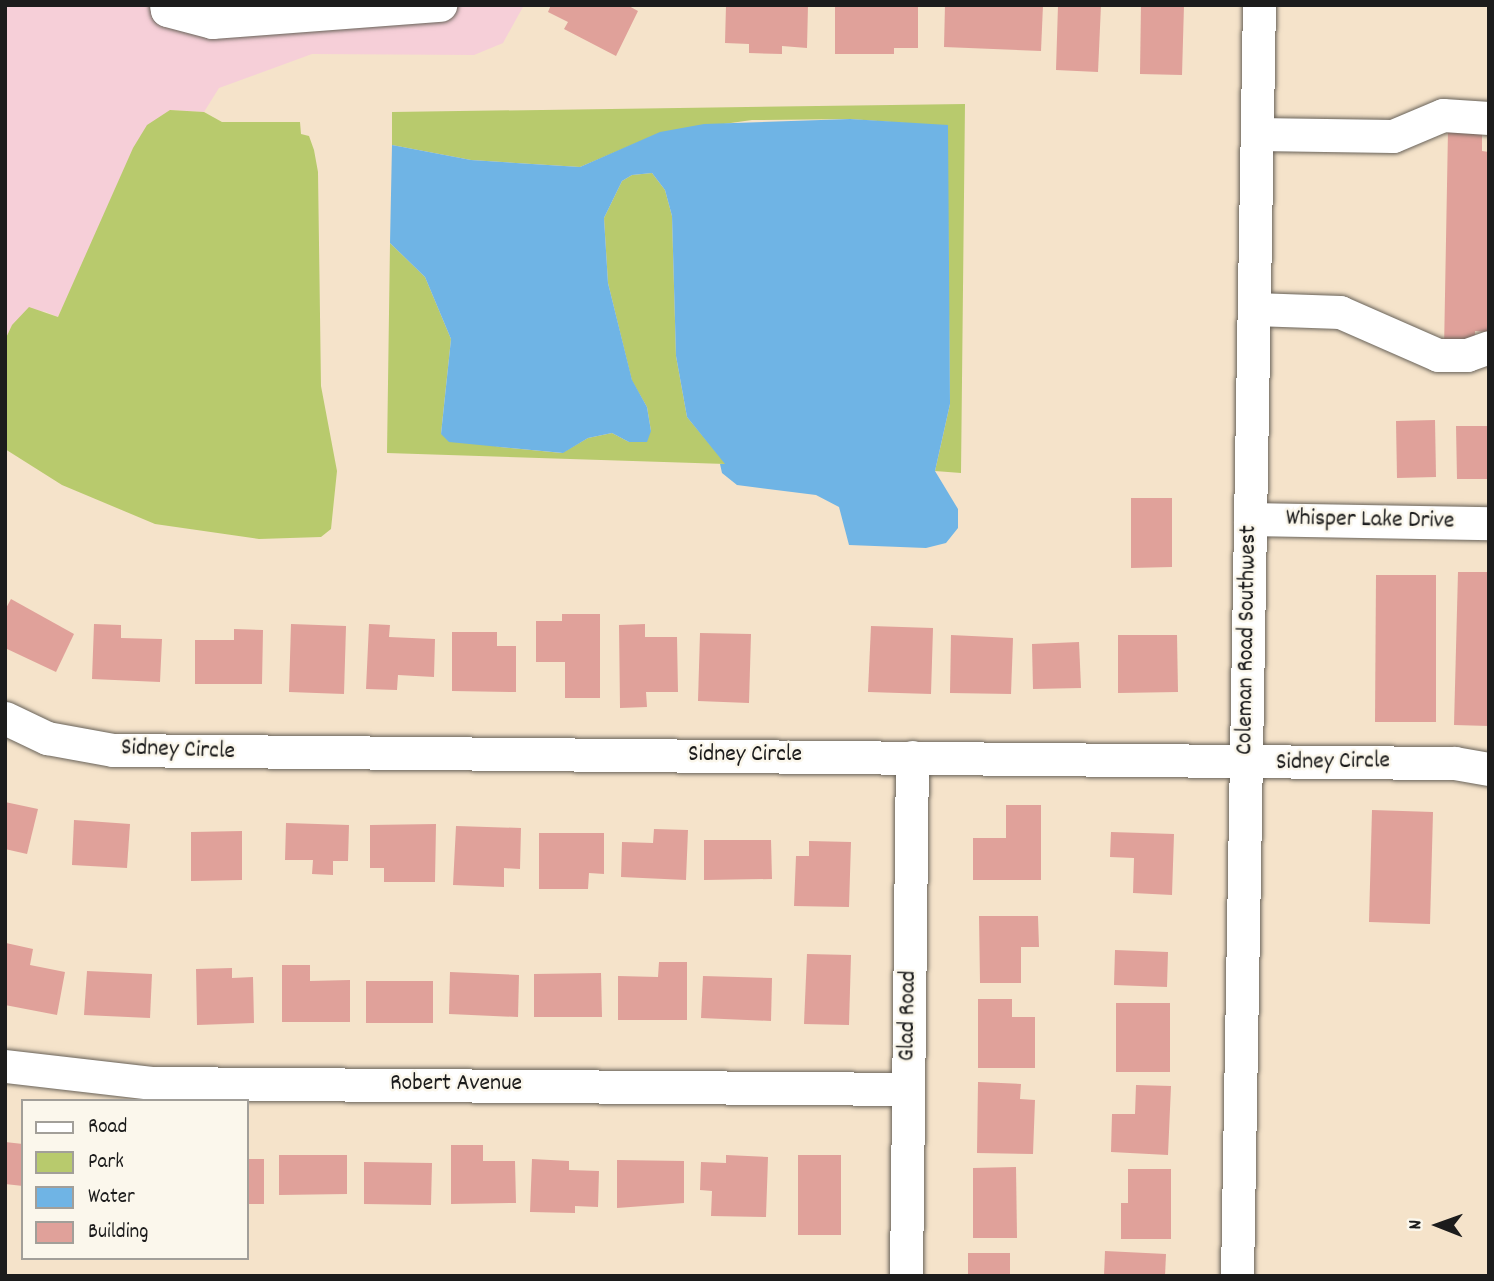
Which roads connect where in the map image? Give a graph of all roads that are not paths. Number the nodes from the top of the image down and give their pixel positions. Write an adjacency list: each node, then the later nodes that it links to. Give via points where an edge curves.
1 (166, 5): 2 (street, via 167,10 212,22)
2 (440, 5)
3 (1259, 5): 5 (street, Coleman Road Southwest)
4 (1489, 117): 5 (street, via 1443,115 1393,136)
5 (1257, 134): 6 (street, Coleman Road Southwest)
6 (1254, 309): 7 (street, via 1340,312 1438,355 1467,355); 8 (street, Coleman Road Southwest)
7 (1489, 347)
8 (1250, 519): 9 (street, Whisper Lake Drive); 12 (street, Coleman Road Southwest)
9 (1489, 523)
10 (5, 718): 11 (street, Sidney Circle, via 47,738 113,750)
11 (912, 757): 12 (street, Sidney Circle); 15 (street, Glad Road)
12 (1245, 764): 13 (street, Sidney Circle, via 1455,763); 17 (street, Coleman Road Southwest)
13 (1489, 769)
14 (5, 1066): 15 (street, Robert Avenue, via 152,1083)
15 (908, 1089): 16 (street, Glad Road)
16 (906, 1276)
17 (1237, 1276)

